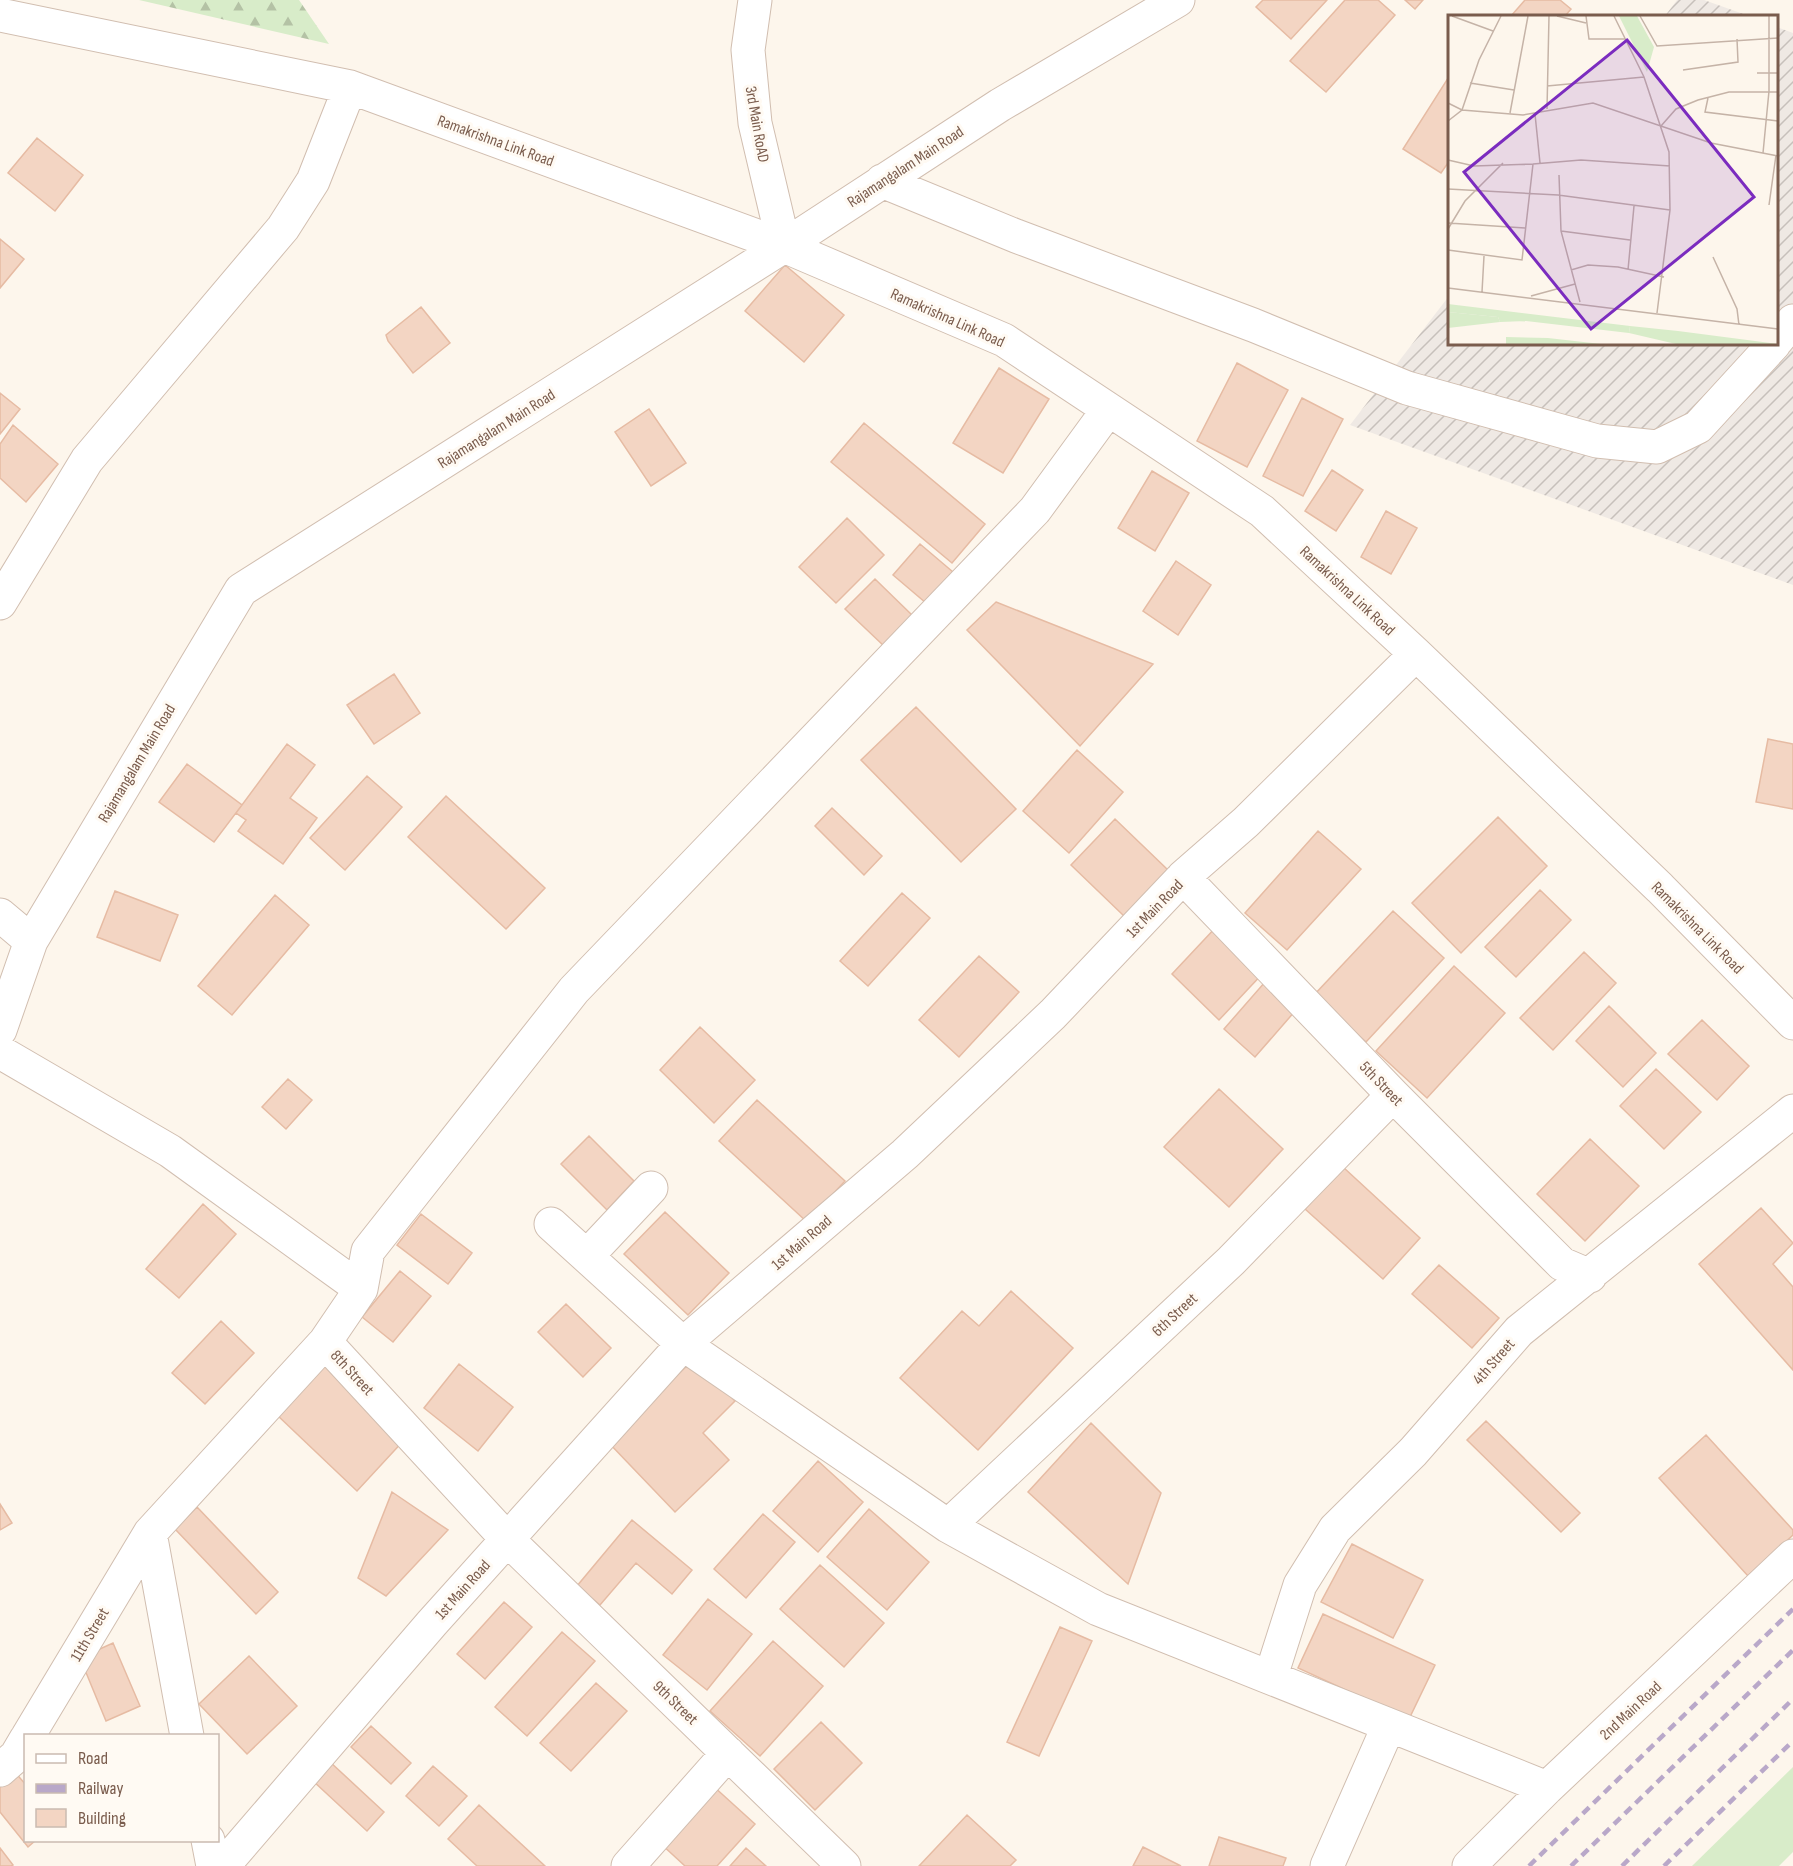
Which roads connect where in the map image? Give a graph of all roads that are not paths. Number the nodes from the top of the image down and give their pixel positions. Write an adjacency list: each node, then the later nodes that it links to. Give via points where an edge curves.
1 (754, 0): 6 (street, 3rd Main RoAD, via 748,50 755,123)
2 (1178, 0): 5 (street, Rajamangalam Main Road, via 1000,105)
3 (0, 15): 4 (street, Ramakrishna Link Road)
4 (350, 87): 6 (street, Ramakrishna Link Road); 11 (street, via 313,181 283,228 87,460)
5 (882, 181): 6 (street, Rajamangalam Main Road); 9 (street, via 1407,388 1597,441 1657,447 1698,427)
6 (784, 246): 10 (street, Ramakrishna Link Road, via 1004,340); 15 (street, Rajamangalam Main Road, via 241,590)
7 (1793, 321): 8 (street)
8 (1778, 338)
9 (1772, 345)
10 (1108, 410): 12 (street, Ramakrishna Link Road, via 1262,511); 25 (street, via 1035,510 574,990 368,1251)
11 (0, 603)
12 (1416, 654): 13 (street, 1st Main Road, via 1246,822); 16 (street, Ramakrishna Link Road, via 1660,888)
13 (1183, 877): 19 (street, 5th Street); 27 (street, 1st Main Road, via 1053,1014 905,1154)
14 (0, 915): 15 (street)
15 (31, 941): 17 (street, Rajamangalam Main Road)
16 (1793, 1023)
17 (0, 1030)
18 (0, 1052): 25 (street, via 170,1151)
19 (1393, 1095): 24 (street, 5th Street, via 1562,1264); 28 (street, 6th Street, via 1231,1261)
20 (1793, 1111): 24 (street, 4th Street)
21 (651, 1188): 23 (street)
22 (551, 1224): 23 (street)
23 (587, 1256): 27 (street)
24 (1590, 1276): 32 (street, 4th Street, via 1519,1331 1413,1452 1335,1529 1300,1585)
25 (361, 1290): 26 (street)
26 (326, 1342): 29 (street, 8th Street); 30 (street, 8th Street)
27 (683, 1344): 28 (street); 30 (street, 1st Main Road)
28 (948, 1526): 32 (street, via 1098,1609)
29 (150, 1533): 34 (street, 11th Street); 35 (street)
30 (507, 1539): 37 (street, 9th Street); 42 (street, 1st Main Road)
31 (1793, 1556): 39 (street, 2nd Main Road)
32 (1271, 1676): 33 (street)
33 (1389, 1725): 39 (street); 45 (street)
34 (29, 1734)
35 (187, 1734)
36 (24, 1742): 38 (street, 11th Street)
37 (728, 1753): 43 (street); 44 (street, 9th Street)
38 (0, 1770)
39 (1547, 1788): 46 (street, 2nd Main Road)
40 (208, 1842): 41 (street)
41 (213, 1866)
42 (223, 1866)
43 (628, 1866)
44 (844, 1866)
45 (1327, 1866)
46 (1469, 1866)

